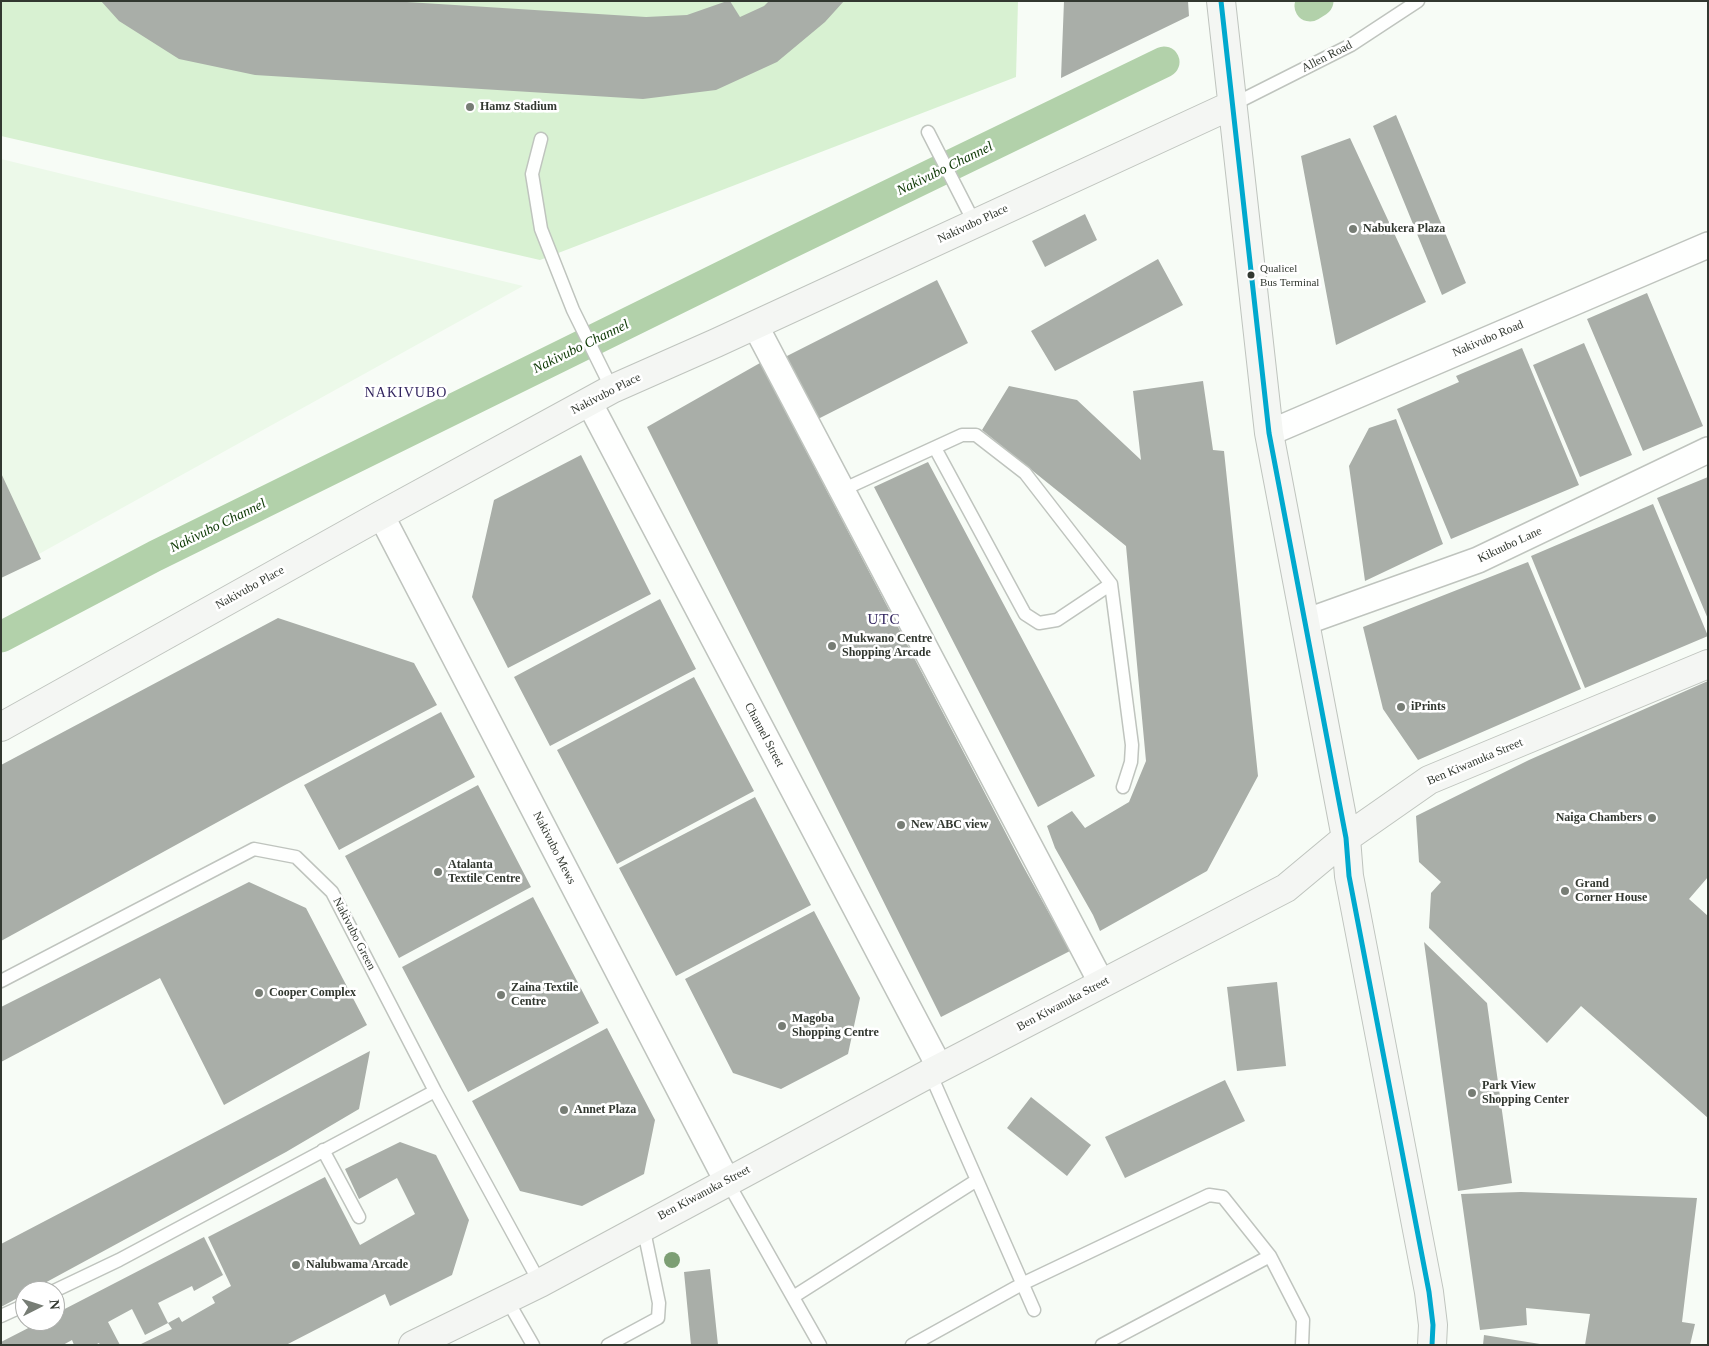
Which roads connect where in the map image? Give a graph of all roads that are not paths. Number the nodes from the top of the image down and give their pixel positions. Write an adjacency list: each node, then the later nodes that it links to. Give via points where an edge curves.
1 (1221, 1): 3 (main road)
2 (1418, 1): 3 (lane, Allen Road, via 1351,46)
3 (1232, 105): 6 (main road, Nakivubo Place); 11 (main road)
4 (928, 132): 6 (lane)
5 (541, 139): 9 (lane, via 532,174 541,228 573,310)
6 (974, 224): 8 (main road, Nakivubo Place)
7 (1708, 245): 11 (street, Nakivubo Road)
8 (755, 325): 9 (main road, Nakivubo Place); 14 (street)
9 (612, 389): 10 (main road, Nakivubo Place)
10 (589, 402): 15 (main road, Nakivubo Place); 24 (street, Channel Street)
11 (1269, 433): 17 (main road)
12 (935, 448): 14 (lane); 16 (lane, via 962,435 976,435 1025,473); 16 (lane, via 1025,614 1039,623 1057,620)
13 (1708, 450): 17 (street, Kikuubo Lane, via 1478,560)
14 (842, 490): 23 (street)
15 (381, 515): 19 (main road, Nakivubo Place); 28 (street, Nakivubo Mews)
16 (1111, 584): 20 (lane, via 1132,745 1131,762)
17 (1305, 622): 21 (main road)
18 (1708, 664): 21 (main road, Ben Kiwanuka Street, via 1429,780)
19 (1, 726)
20 (1123, 787)
21 (1346, 838): 23 (main road, Ben Kiwanuka Street, via 1286,888); 47 (main road, via 1349,876 1429,1292)
22 (1, 981): 25 (lane, Nakivubo Green, via 254,849 296,857 332,892)
23 (1102, 984): 24 (main road, Ben Kiwanuka Street)
24 (935, 1071): 27 (lane); 28 (main road, Ben Kiwanuka Street)
25 (435, 1091): 26 (lane); 32 (lane, Nakivubo Green)
26 (323, 1150): 29 (lane); 34 (lane, via 127,1256)
27 (977, 1180): 33 (lane); 35 (lane)
28 (727, 1181): 30 (main road, Ben Kiwanuka Street); 35 (lane)
29 (360, 1217)
30 (643, 1226): 32 (main road, Ben Kiwanuka Street); 42 (lane, via 660,1303 658,1318)
31 (1270, 1256): 33 (lane, via 1223,1197 1209,1195); 45 (lane); 46 (lane, via 1303,1320)
32 (540, 1283): 36 (main road, Ben Kiwanuka Street)
33 (1022, 1284): 38 (lane); 44 (lane)
34 (65, 1286)
35 (793, 1297): 43 (lane)
36 (506, 1298): 40 (main road, Ben Kiwanuka Street); 41 (lane)
37 (15, 1310): 39 (lane)
38 (1034, 1310)
39 (1, 1316)
40 (414, 1345)
41 (532, 1345)
42 (608, 1345)
43 (820, 1345)
44 (912, 1345)
45 (1102, 1345)
46 (1302, 1345)
47 (1432, 1345)

